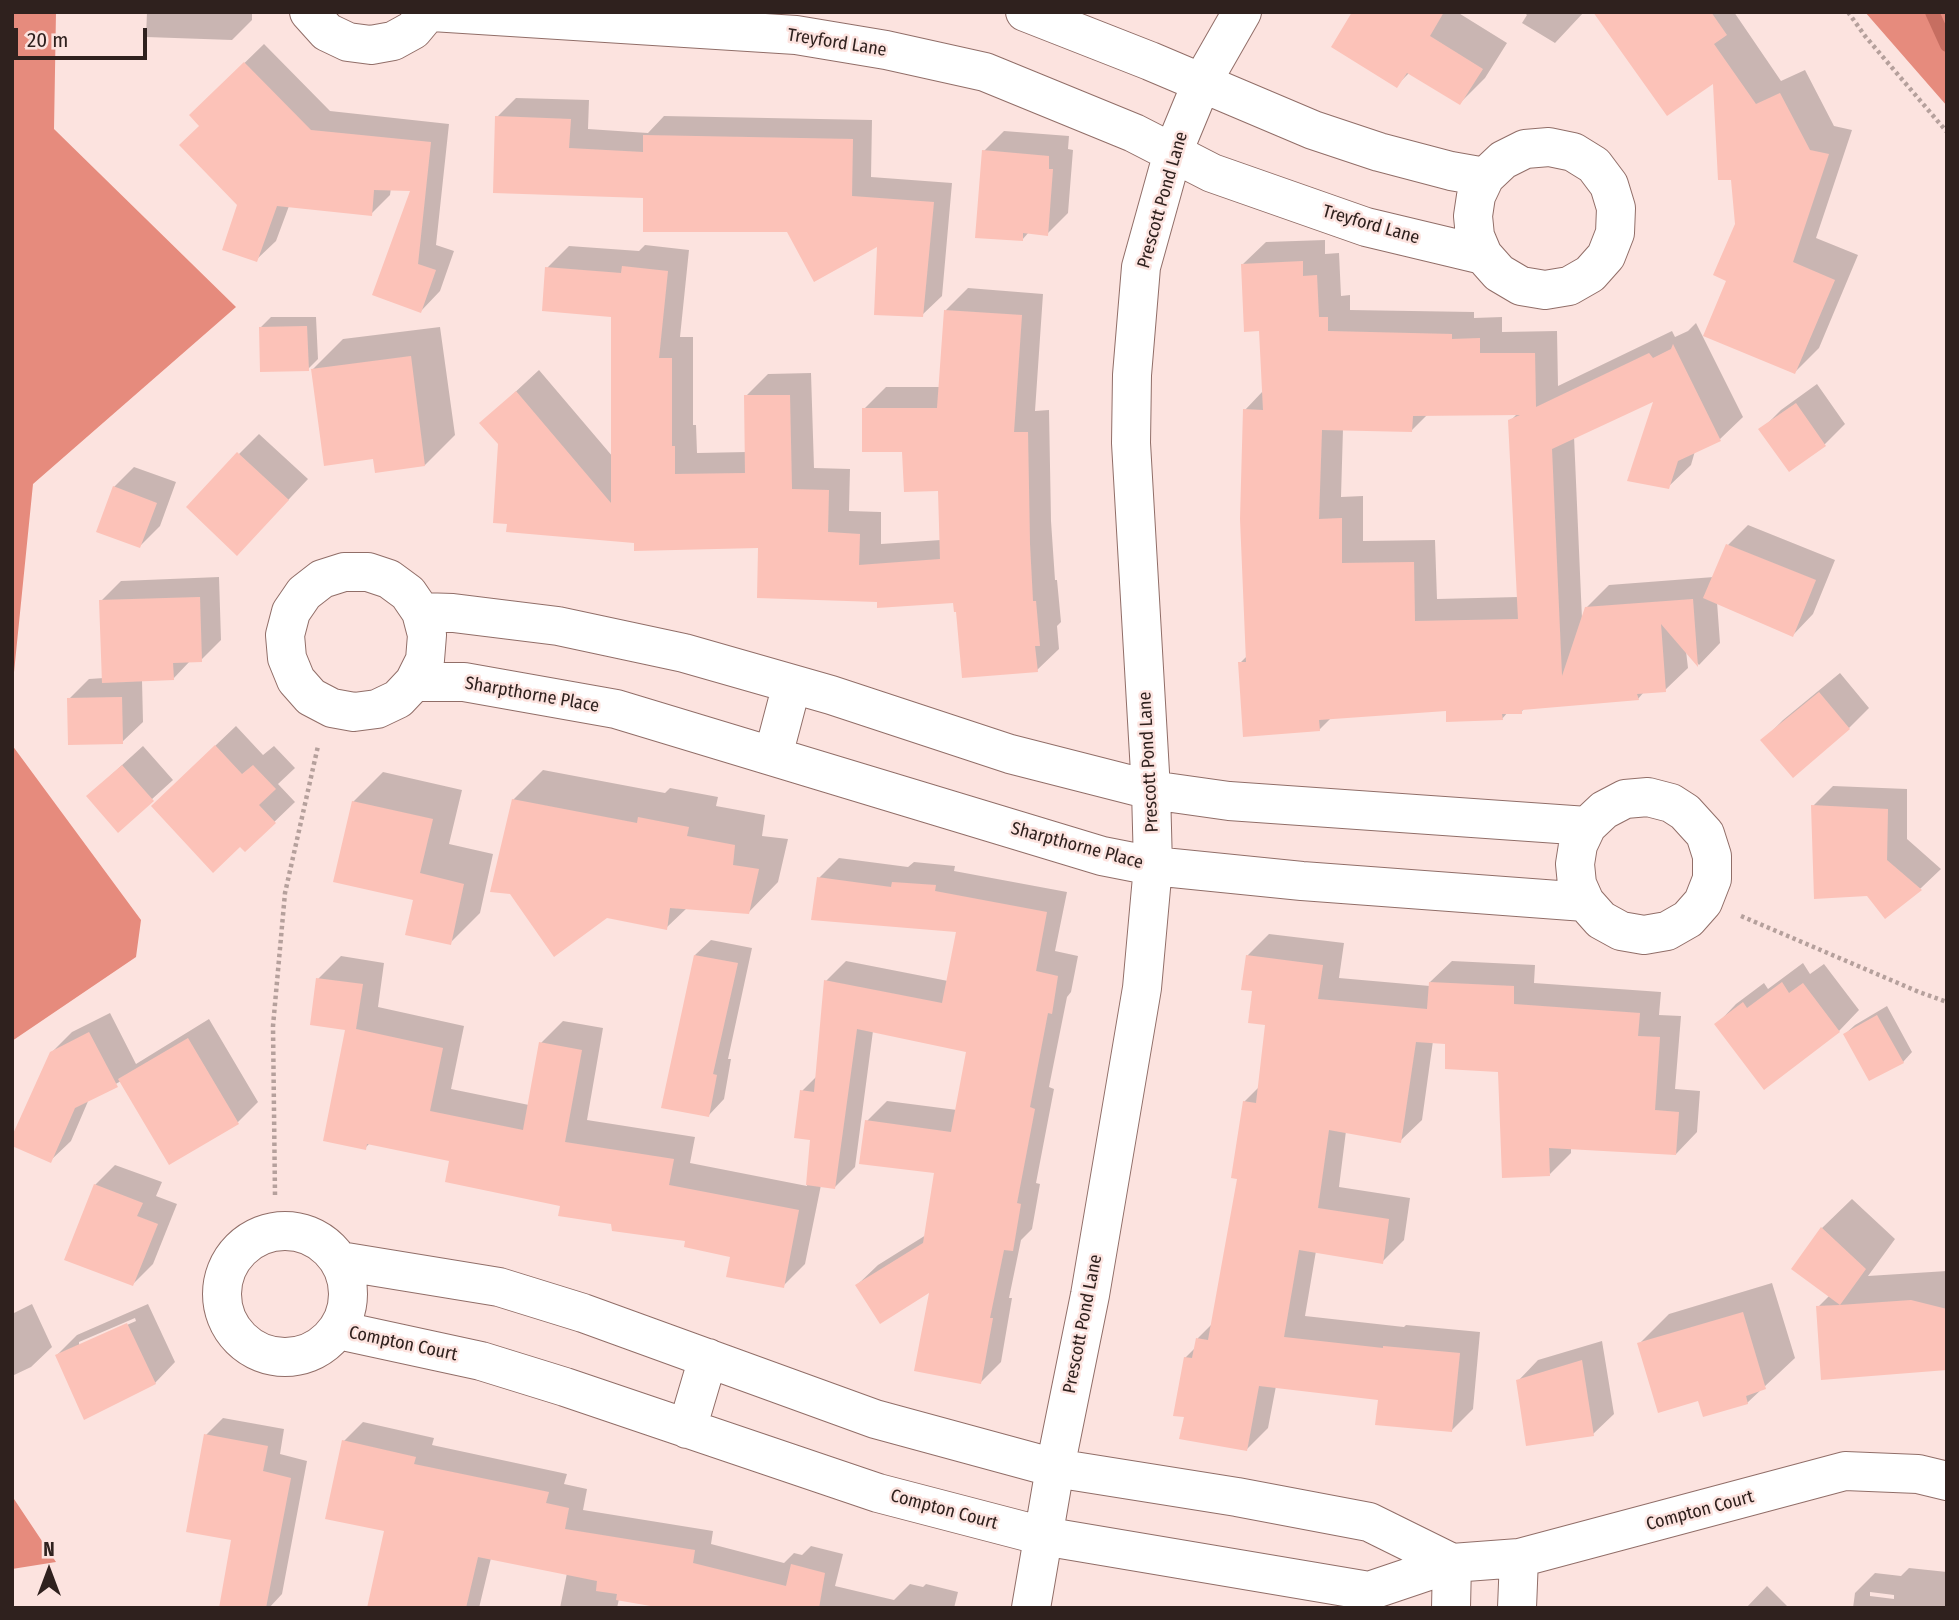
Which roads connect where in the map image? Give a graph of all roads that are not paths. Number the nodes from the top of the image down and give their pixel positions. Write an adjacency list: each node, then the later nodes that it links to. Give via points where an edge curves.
1 (309, 12): 2 (street, Treyford Lane, via 327,32 348,42 371,45 393,41)
2 (430, 12): 5 (street, Treyford Lane)
3 (1025, 12): 6 (street)
4 (1242, 12): 6 (street, Prescott Pond Lane)
5 (797, 24): 7 (street, Treyford Lane, via 985,72)
6 (1202, 82): 7 (street, Prescott Pond Lane); 8 (street, via 1312,131)
7 (1173, 152): 9 (street, Treyford Lane, via 1212,173 1366,228); 14 (street, Prescott Pond Lane, via 1142,263 1132,375 1131,443)
8 (1485, 177): 9 (street, via 1472,216); 9 (street, Treyford Lane, via 1503,160 1525,149 1573,152 1594,165 1609,185 1616,208 1615,233 1606,256 1590,274 1569,286 1545,290 1521,286 1499,273)
9 (1483, 255)
10 (421, 612): 11 (street, via 427,635 425,660); 11 (street, via 408,593 389,579 368,572 344,572 322,579 304,593 291,612 285,635 287,658 296,680 311,697 332,708 354,712 377,709 398,699); 12 (street, via 558,626 684,653)
11 (414, 682): 13 (street, Sharpthorne Place, via 469,682 616,709)
12 (792, 684): 13 (street); 14 (street, via 1010,754)
13 (773, 756): 16 (street, Sharpthorne Place, via 1102,856)
14 (1152, 790): 15 (street, via 1229,801); 16 (street, Prescott Pond Lane)
15 (1587, 826): 17 (street, via 1575,864); 17 (street, via 1625,799 1648,797 1671,803 1691,816 1705,834 1712,856 1712,879 1703,902 1688,919 1667,931 1644,935 1621,931 1601,920)
16 (1153, 866): 17 (street, Sharpthorne Place); 22 (street, Prescott Pond Lane, via 1140,999 1090,1295)
17 (1585, 902)
18 (340, 1261): 19 (street, via 349,1295); 19 (street, Compton Court, via 309,1235 268,1233 235,1255 222,1292 233,1331 265,1354 306,1354 324,1345); 20 (street, via 499,1287)
19 (338, 1330): 21 (street, Compton Court, via 481,1361)
20 (708, 1358): 21 (street); 22 (street, via 875,1419)
21 (687, 1429): 24 (street, Compton Court, via 878,1493)
22 (1055, 1468): 24 (street, Prescott Pond Lane); 26 (street, via 1369,1522)
23 (1947, 1481): 25 (street, Compton Court, via 1918,1474 1845,1471)
24 (1043, 1536): 26 (street, Compton Court, via 1369,1591); 27 (street, Prescott Pond Lane)
25 (1519, 1558): 26 (street, Compton Court); 29 (street)
26 (1452, 1563): 28 (street)
27 (1031, 1608)
28 (1451, 1608)
29 (1517, 1608)

